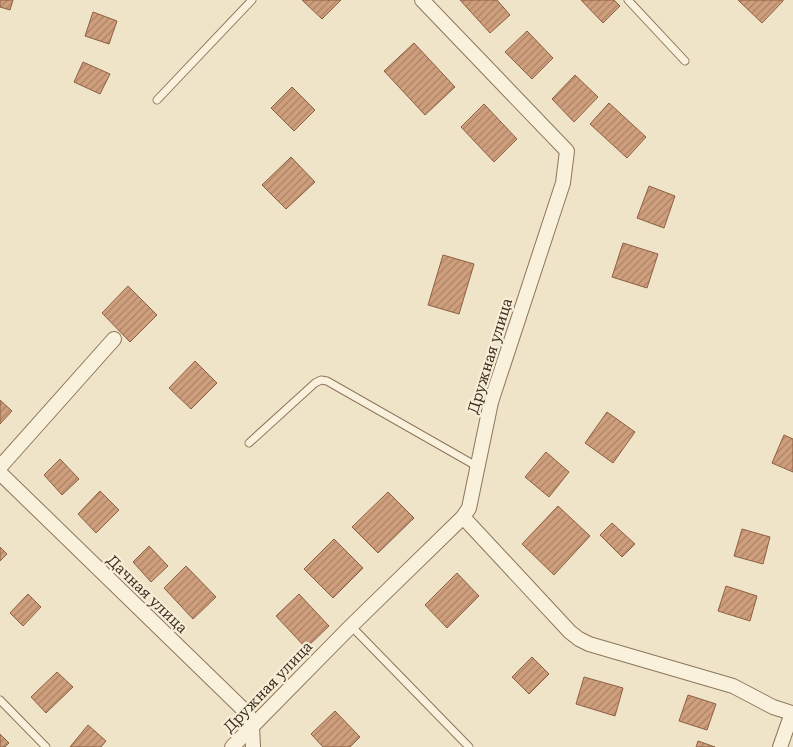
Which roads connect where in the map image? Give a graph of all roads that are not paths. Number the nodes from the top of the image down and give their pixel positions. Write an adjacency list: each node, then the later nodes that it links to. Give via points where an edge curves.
1 (252, 0): 5 (lane)
2 (422, 0): 8 (street, Дружная улица, via 567,150 563,183 491,402)
3 (628, 0): 4 (lane)
4 (685, 61)
5 (156, 100)
6 (114, 339): 9 (street)
7 (248, 443): 8 (lane, via 321,380)
8 (478, 466): 11 (street, Дружная улица, via 469,508)
9 (0, 467)
10 (0, 473): 15 (street, Дачная улица, via 248,714)
11 (463, 516): 12 (street, Дружная улица); 14 (street, via 579,639 733,686 773,707)
12 (351, 626): 15 (street, Дружная улица); 19 (lane)
13 (0, 700): 16 (lane)
14 (793, 712): 20 (street)
15 (252, 726): 17 (street, Дружная улица); 18 (street, Дачная улица)
16 (46, 747)
17 (232, 747)
18 (253, 747)
19 (469, 747)
20 (780, 747)

